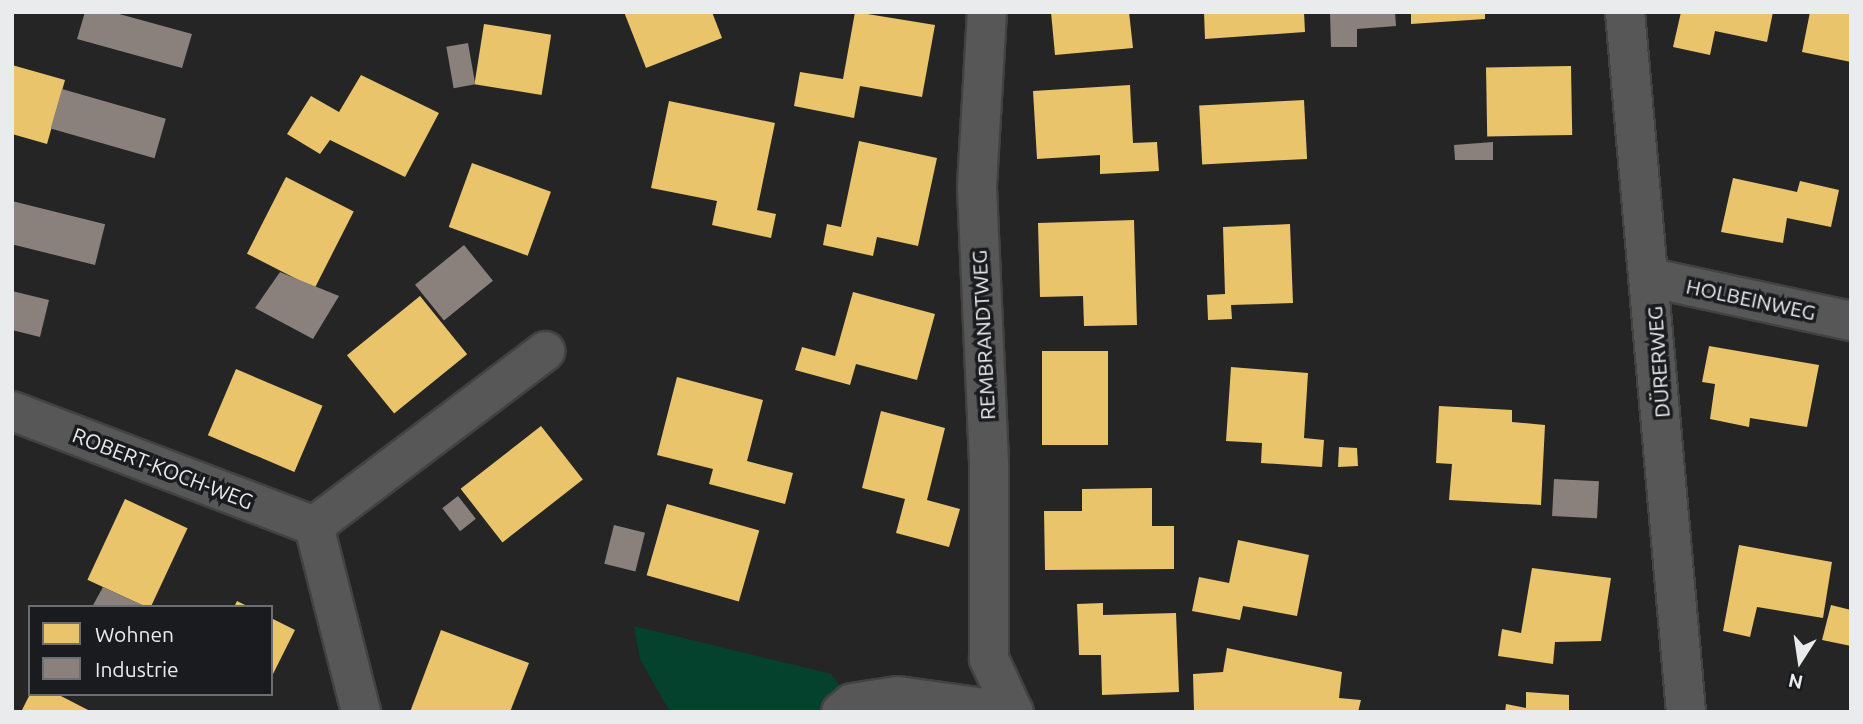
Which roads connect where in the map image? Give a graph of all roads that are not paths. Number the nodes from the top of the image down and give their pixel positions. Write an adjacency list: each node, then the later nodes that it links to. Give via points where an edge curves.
1 (987, 12): 8 (street, REMBRANDTWEG, via 977,188 989,465)
2 (1625, 12): 3 (street, DÜRERWEG)
3 (1651, 278): 4 (street, HOLBEINWEG); 13 (street, DÜRERWEG)
4 (1851, 321)
5 (545, 351): 7 (street)
6 (12, 411): 7 (street, ROBERT-KOCH-WEG)
7 (314, 526): 11 (street)
8 (989, 659): 9 (street); 10 (street, REMBRANDTWEG)
9 (949, 702): 10 (street); 12 (street, via 898,696 852,703)
10 (1014, 711)
11 (361, 712)
12 (841, 712)
13 (1686, 712)

